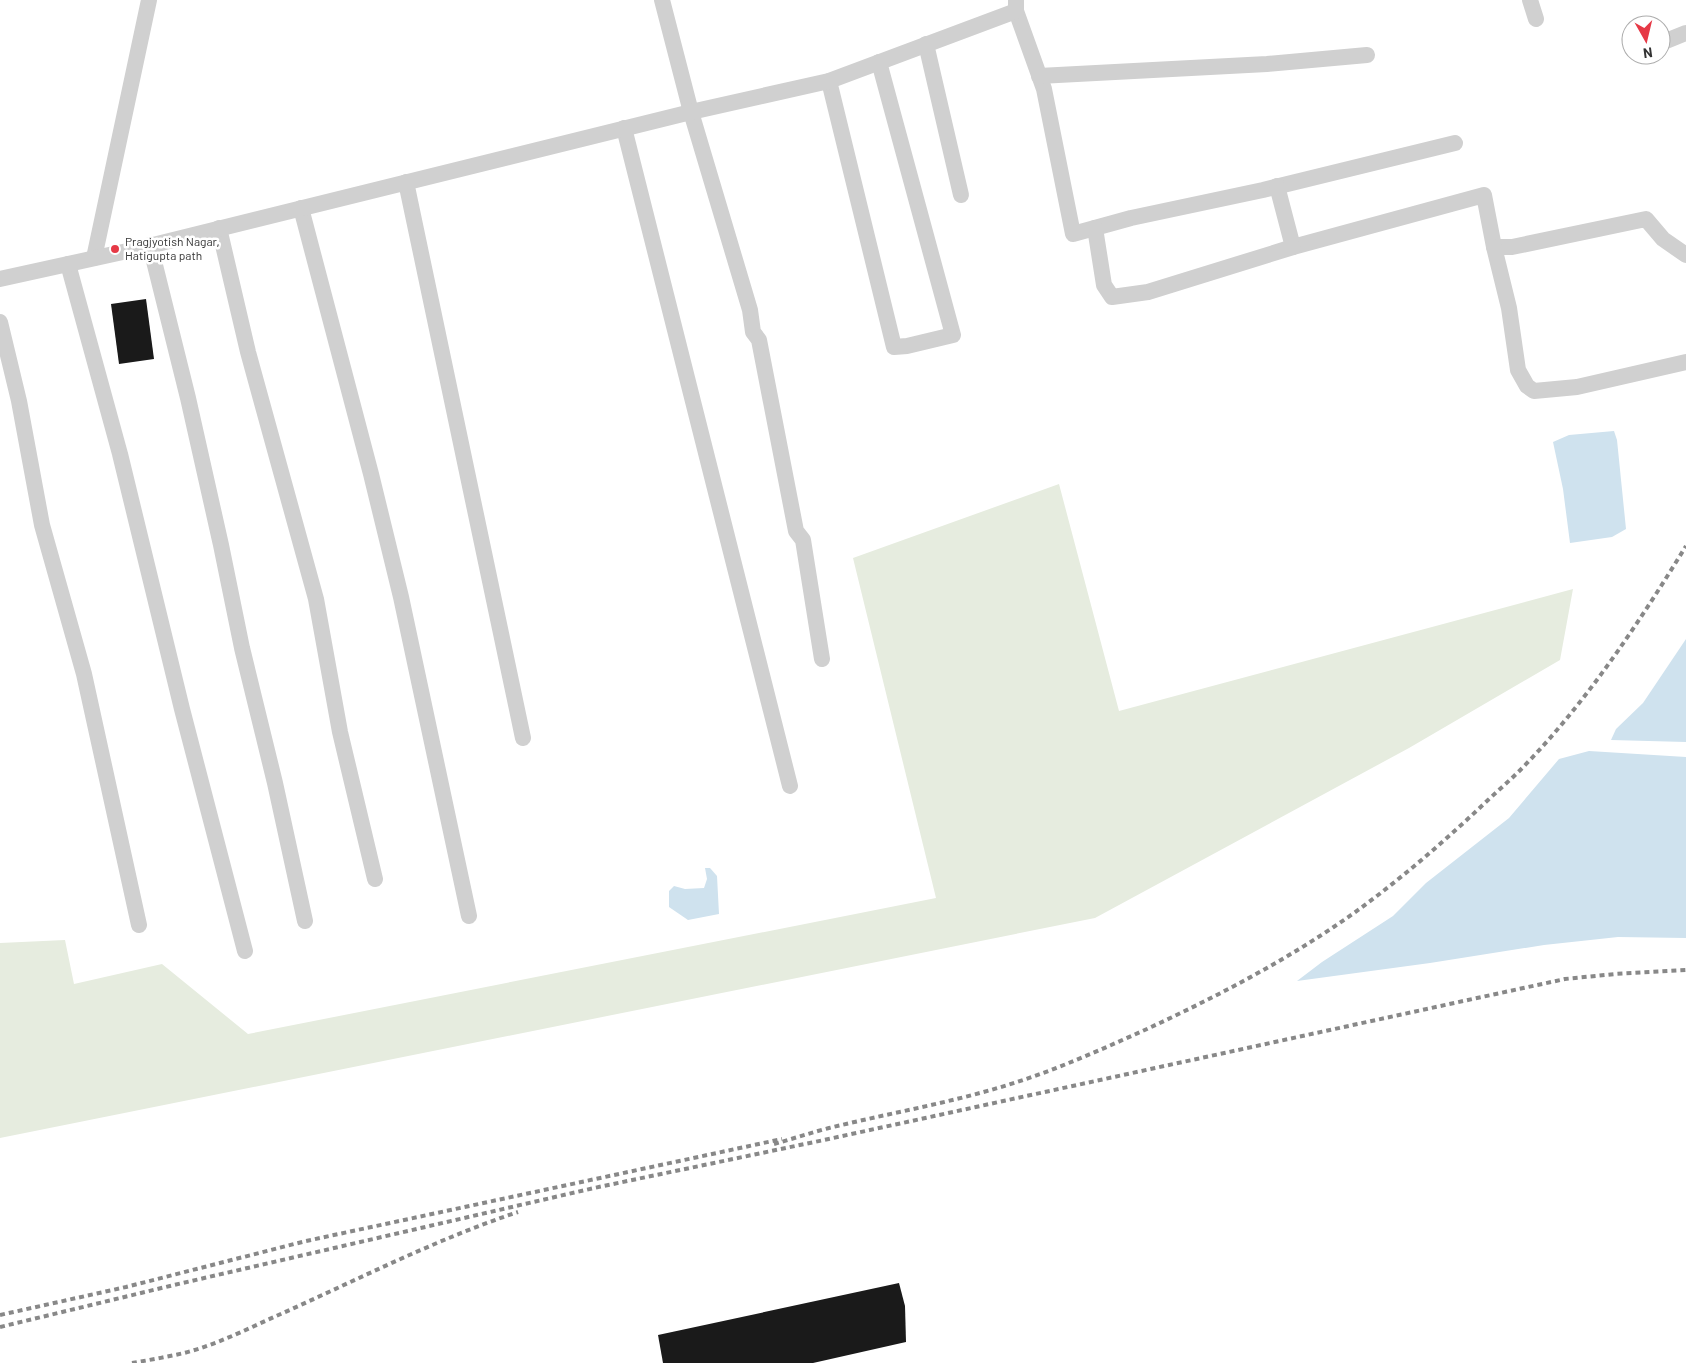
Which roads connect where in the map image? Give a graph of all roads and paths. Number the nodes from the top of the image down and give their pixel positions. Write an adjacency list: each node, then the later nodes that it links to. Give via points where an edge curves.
1 (149, 0): 26 (street)
2 (662, 0): 13 (street)
3 (1530, 0): 5 (street)
4 (1016, 5): 8 (street); 11 (street)
5 (1536, 19)
6 (1686, 33): 7 (street)
7 (1671, 39)
8 (926, 44): 10 (street); 18 (street)
9 (1367, 55): 11 (street, via 1267,64)
10 (881, 70): 12 (street); 12 (street, via 953,335 907,346 894,347)
11 (1039, 76): 21 (street, via 1073,234)
12 (829, 81): 13 (street)
13 (691, 112): 14 (street); 31 (street, via 750,310 753,332 759,340 796,531 803,540)
14 (624, 128): 16 (street); 33 (street)
15 (1455, 143): 17 (street)
16 (406, 182): 19 (street); 32 (street)
17 (1278, 186): 21 (street); 23 (street)
18 (961, 195)
19 (301, 208): 20 (street); 35 (street, via 371,474)
20 (219, 228): 22 (street); 34 (street, via 248,352 316,599 340,732)
21 (1095, 228): 23 (street, via 1104,285 1112,296 1148,292)
22 (150, 245): 26 (street); 36 (street, via 188,398)
23 (1293, 247): 24 (street, via 1484,195)
24 (1494, 247): 25 (street, via 1512,247 1646,219 1663,239); 30 (street, via 1510,308 1518,370 1527,386 1534,391 1577,386)
25 (1686, 255)
26 (94, 258): 27 (street)
27 (68, 264): 28 (street); 38 (street, via 120,454)
28 (0, 279)
29 (0, 322): 37 (street, via 19,401 42,525 84,674)
30 (1686, 362)
31 (822, 659)
32 (524, 738)
33 (790, 786)
34 (375, 879)
35 (469, 916)
36 (306, 921)
37 (139, 925)
38 (245, 951)

